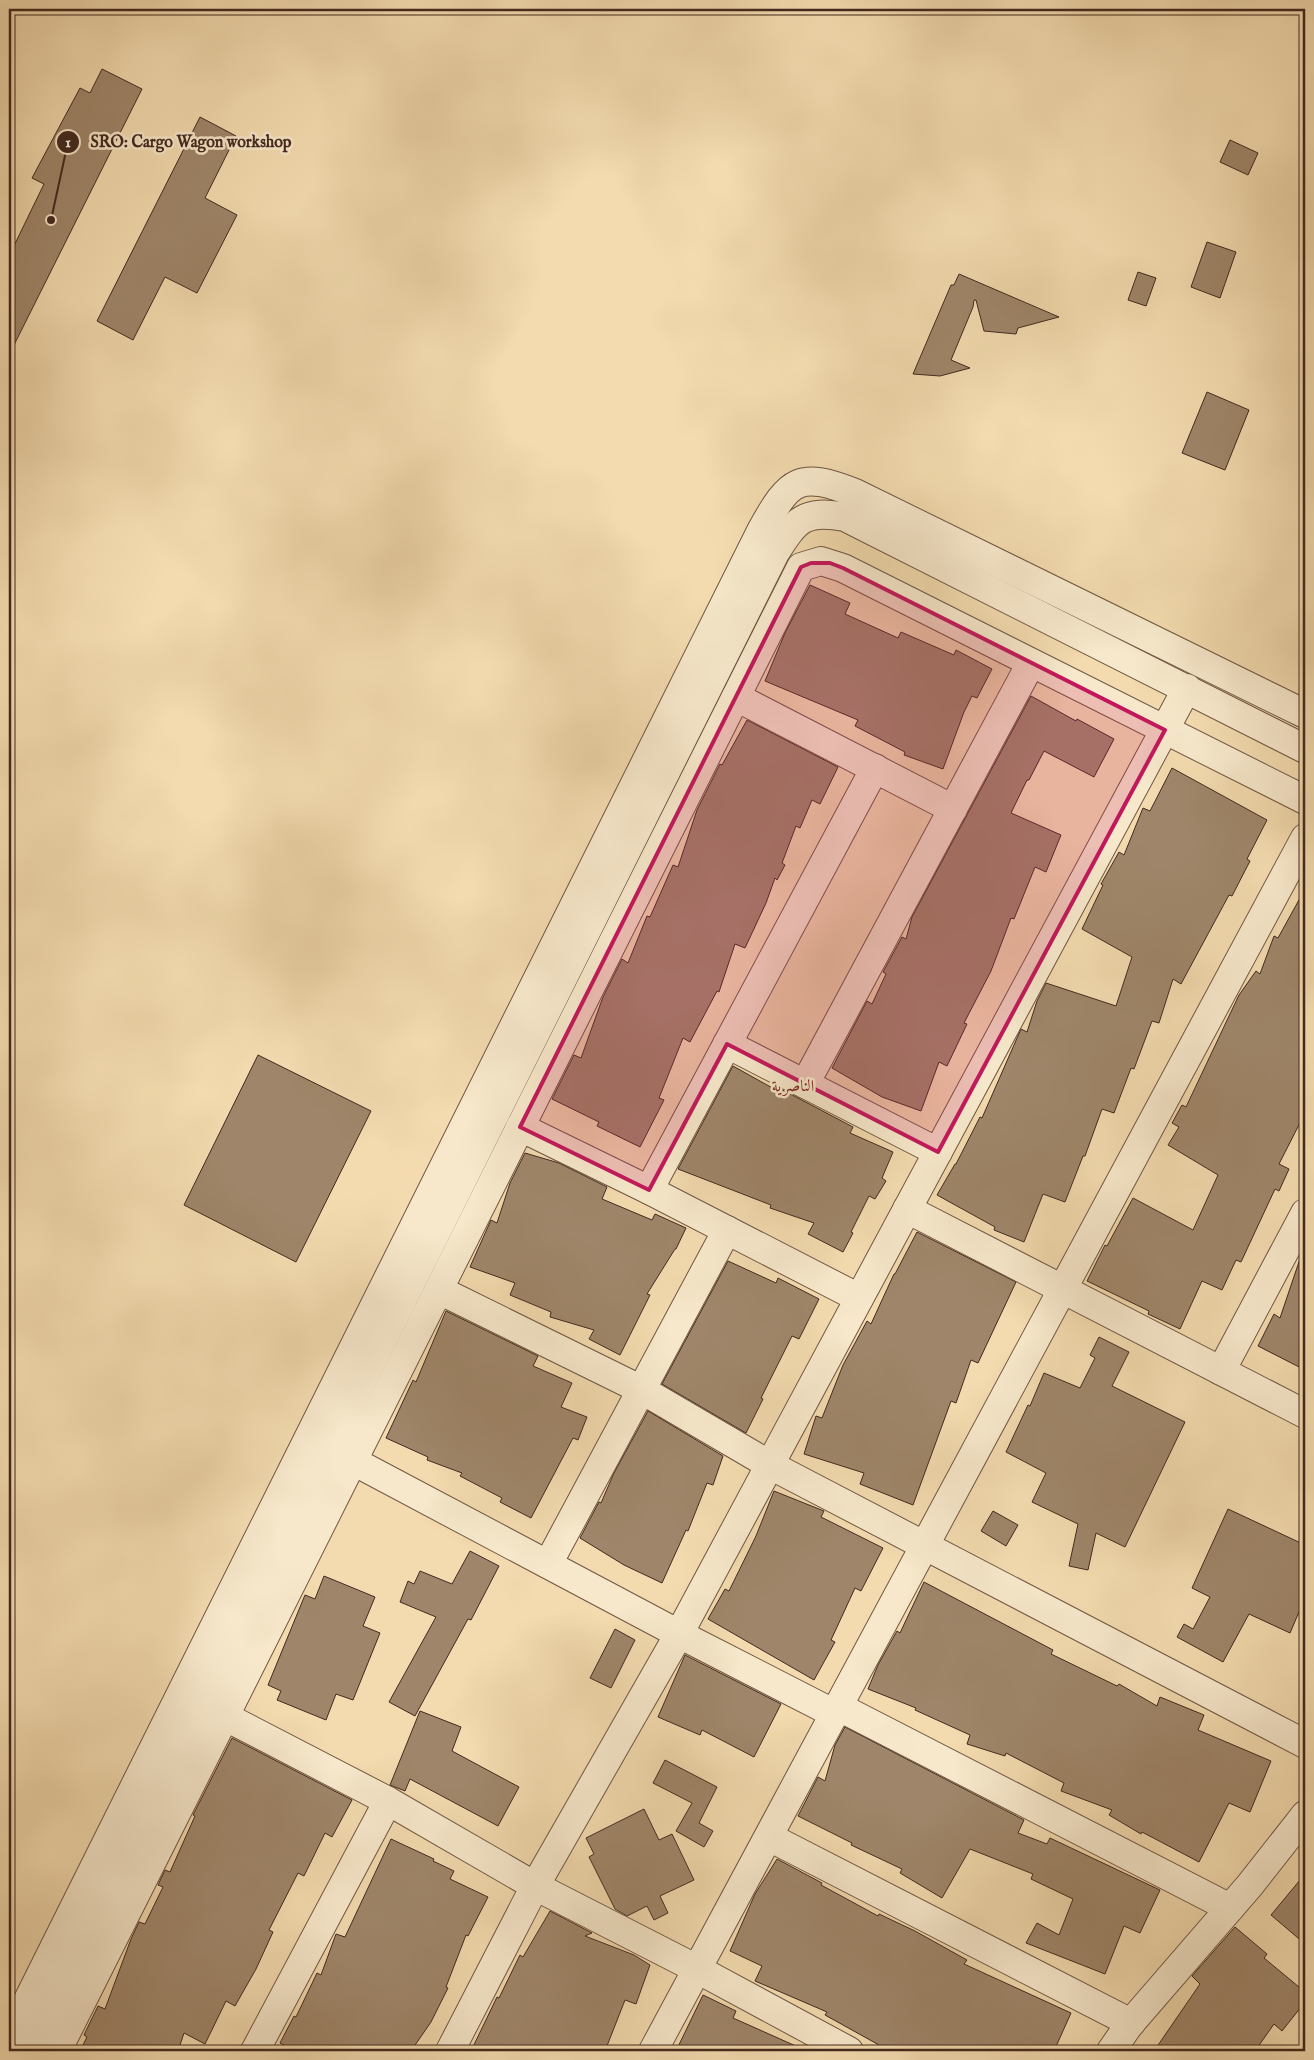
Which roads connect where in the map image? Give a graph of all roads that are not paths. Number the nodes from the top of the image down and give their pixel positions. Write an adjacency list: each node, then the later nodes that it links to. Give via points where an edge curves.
1 (1031, 663): 3 (street, via 843,568 821,561 801,567); 5 (street); 9 (street)
2 (1188, 688): 5 (street); 6 (street); 41 (street, via 845,518 829,514 806,517 787,534)
3 (736, 697): 7 (street); 13 (street)
4 (1305, 714): 40 (street, via 855,493 833,484 806,481 784,494 758,538)
5 (1165, 730): 8 (street); 14 (street)
6 (1305, 749)
7 (875, 768): 9 (street); 11 (street)
8 (1305, 800)
9 (953, 809): 12 (street)
10 (1305, 838): 19 (street)
11 (727, 1044): 12 (street); 15 (street)
12 (805, 1084): 14 (street)
13 (520, 1127): 15 (street); 20 (street)
14 (938, 1152): 16 (street)
15 (649, 1190): 18 (street)
16 (907, 1209): 19 (street); 21 (street)
17 (1305, 1213): 22 (street)
18 (727, 1230): 21 (street); 23 (street)
19 (1063, 1289): 22 (street); 27 (street)
20 (439, 1290): 23 (street); 25 (street)
21 (859, 1298): 26 (street)
22 (1221, 1370): 24 (street)
23 (642, 1390): 26 (street); 28 (street)
24 (1305, 1414)
25 (353, 1460): 28 (street); 31 (street)
26 (770, 1465): 27 (street); 29 (street)
27 (925, 1546): 30 (street); 32 (street)
28 (548, 1564): 29 (street)
29 (679, 1634): 30 (street); 36 (street)
30 (837, 1711): 35 (street); 37 (street)
31 (224, 1716): 33 (street); 42 (street)
32 (1305, 1744)
33 (388, 1801): 36 (street); 43 (street)
34 (1305, 1814): 37 (street)
35 (769, 1836): 38 (street); 39 (street)
36 (535, 1886): 38 (street); 44 (street)
37 (1230, 1908): 39 (street)
38 (697, 1969): 45 (street); 46 (street)
39 (1131, 2022): 47 (street)
40 (9, 2038)
41 (28, 2051)
42 (57, 2051)
43 (255, 2051)
44 (450, 2051)
45 (653, 2051)
46 (849, 2051)
47 (1111, 2051)

